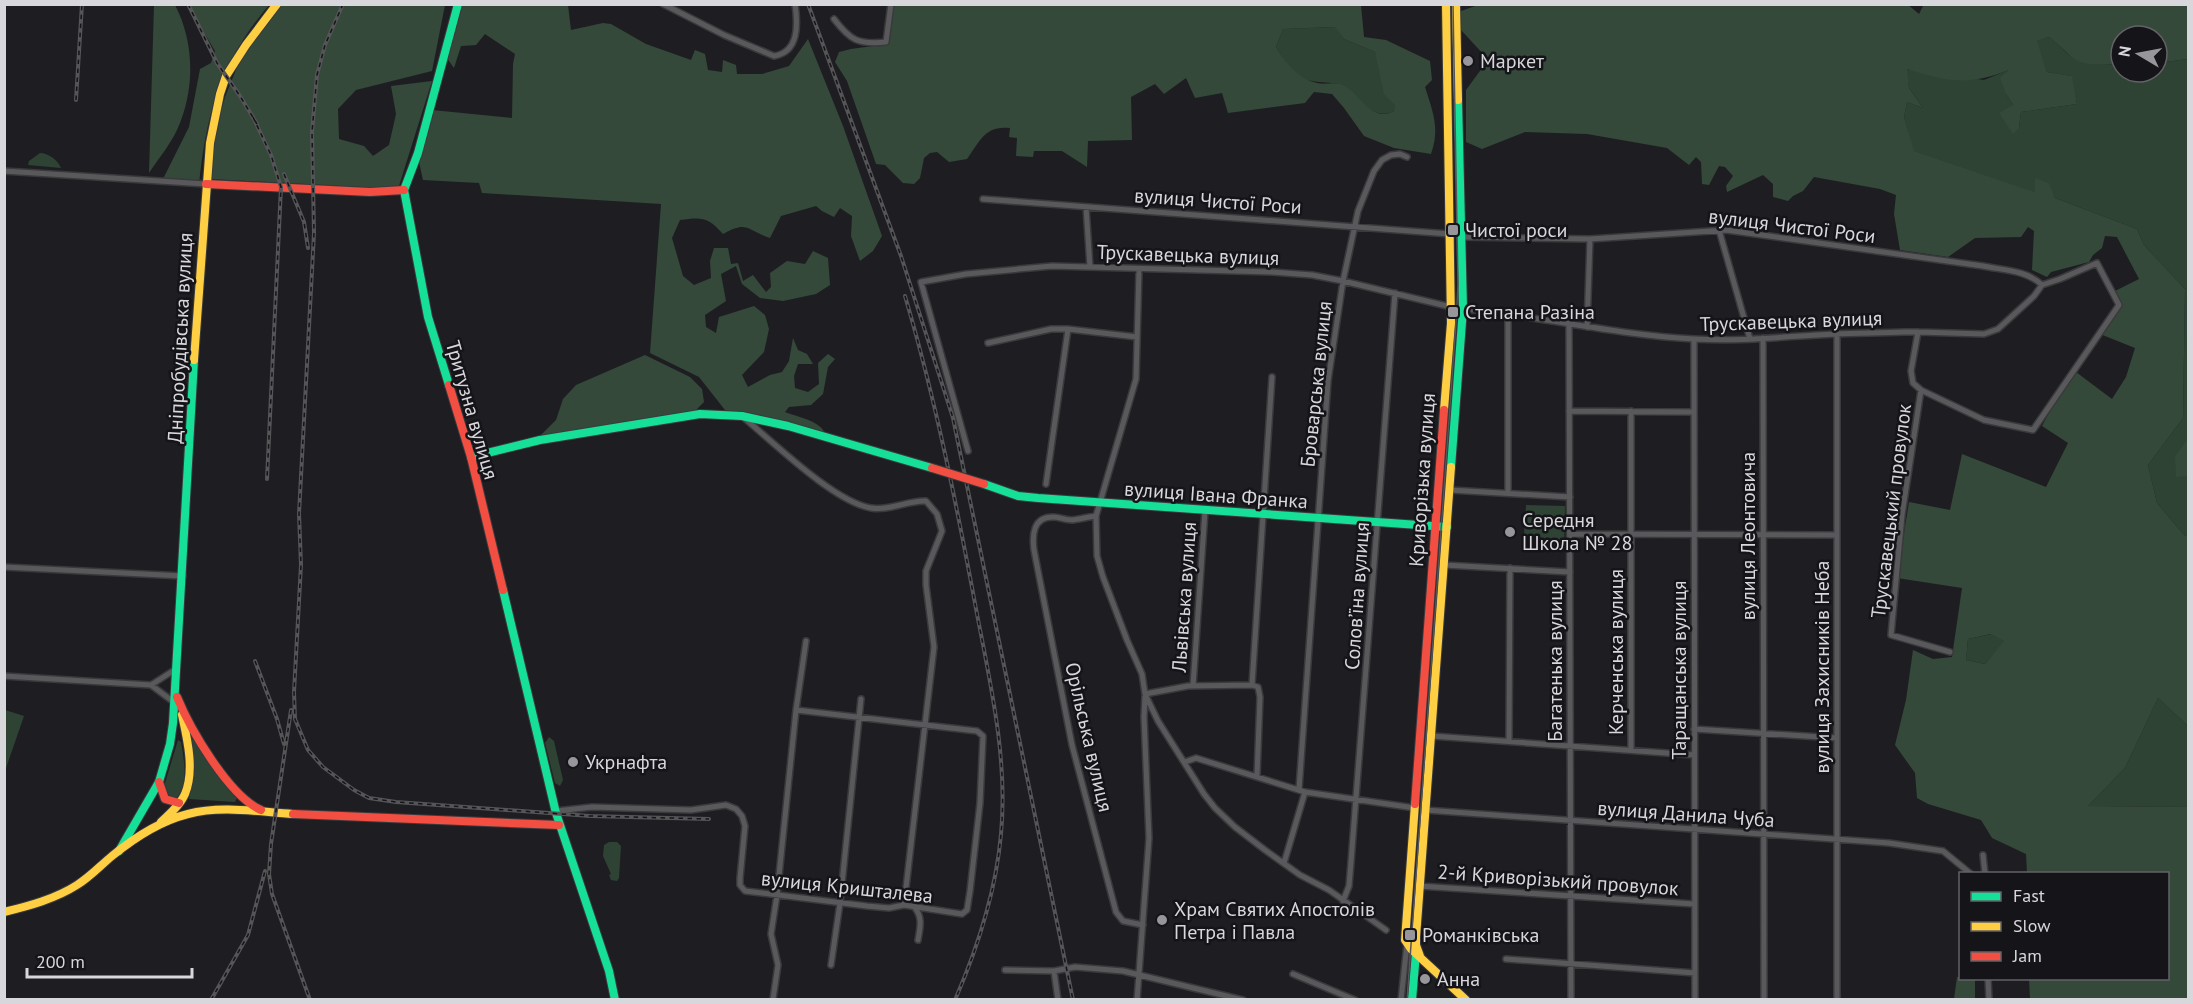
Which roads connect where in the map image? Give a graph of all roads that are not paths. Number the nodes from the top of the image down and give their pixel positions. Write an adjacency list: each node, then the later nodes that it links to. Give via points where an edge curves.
1 (276, 4): 11 (main road, Дніпробудівська вулиця, via 226,76 213,125)
2 (458, 4): 12 (main road, via 418,153)
3 (663, 4): 4 (street, via 774,56 783,54 794,42)
4 (795, 4)
5 (891, 4): 8 (street, via 886,42 855,40)
6 (1446, 4): 17 (main road, Криворізька вулиця)
7 (1456, 4): 18 (main road, Криворізька вулиця)
8 (834, 19)
9 (1407, 157): 15 (street, Броварська вулиця, via 1390,155 1382,160 1374,171)
10 (4, 171): 11 (street)
11 (206, 184): 12 (main road, via 370,192); 68 (main road, Дніпробудівська вулиця)
12 (404, 190): 46 (main road, Тритузна вулиця, via 428,316)
13 (983, 199): 14 (street, вулиця Чистої Роси)
14 (1086, 207): 15 (street, вулиця Чистої Роси); 21 (street)
15 (1354, 227): 17 (street, вулиця Чистої Роси); 23 (street, Броварська вулиця)
16 (1719, 230): 19 (street, вулиця Чистої Роси); 24 (street, вулиця Чистої Роси, via 1983,266 2025,274); 37 (street)
17 (1450, 234): 26 (main road, Криворізька вулиця)
18 (1462, 237): 19 (street, вулиця Чистої Роси); 27 (main road, Криворізька вулиця)
19 (1590, 239): 30 (street)
20 (2097, 263): 24 (street, Трускавецька вулиця); 40 (street, Трускавецький провулок, via 2119,304 2033,430 1984,420)
21 (1090, 267): 22 (street, Трускавецька вулиця); 45 (street, Трускавецька вулиця, via 1015,269 921,282)
22 (1139, 270): 23 (street, Трускавецька вулиця, via 1272,272); 34 (street)
23 (1343, 281): 25 (street, Трускавецька вулиця); 55 (street, Броварська вулиця, via 1328,381)
24 (2042, 285): 32 (street, Трускавецька вулиця, via 1998,328 1984,334)
25 (1395, 293): 26 (street, Трускавецька вулиця); 56 (street, Соловʼїна вулиця)
26 (1451, 307): 57 (main road, Криворізька вулиця)
27 (1463, 309): 28 (street, Трускавецька вулиця); 48 (main road, Криворізька вулиця)
28 (1508, 313): 29 (street, Трускавецька вулиця); 49 (street)
29 (1569, 323): 30 (street, Трускавецька вулиця); 41 (street, Багатенька вулиця)
30 (1587, 327): 36 (street, Трускавецька вулиця)
31 (1068, 329): 34 (street); 38 (street); 47 (street)
32 (1918, 332): 33 (street, Трускавецька вулиця); 40 (street, Трускавецький провулок, via 1911,371 1913,383)
33 (1837, 334): 35 (street, Трускавецька вулиця); 63 (street, вулиця Захисників Неба)
34 (1137, 338): 51 (street, via 1136,379)
35 (1763, 338): 37 (street, Трускавецька вулиця); 62 (street, вулиця Леонтовича)
36 (1694, 339): 37 (street, Трускавецька вулиця); 43 (street, Таращанська вулиця)
37 (1750, 339)
38 (988, 343)
39 (1272, 377): 53 (street)
40 (1921, 390): 70 (street, Трускавецький провулок, via 1902,515 1892,635)
41 (1569, 411): 42 (street); 50 (street, Багатенька вулиця)
42 (1631, 411): 43 (street); 60 (street, Керченська вулиця)
43 (1693, 412): 61 (street, Таращанська вулиця)
44 (742, 416): 46 (main road, вулиця Івана Франка, via 700,414 669,418 540,440); 51 (main road, вулиця Івана Франка, bridge, via 829,436 1018,496); 81 (street, via 822,483 854,501 881,508 923,500 930,504 942,531 926,571 934,647)
45 (968, 451)
46 (471, 457): 101 (main road, Тритузна вулиця)
47 (1046, 484)
48 (1450, 490): 49 (street); 58 (main road, Криворізька вулиця)
49 (1508, 492): 50 (street)
50 (1570, 496): 59 (street, Багатенька вулиця)
51 (1100, 502): 52 (main road, вулиця Івана Франка); 54 (street)
52 (1205, 511): 53 (main road, вулиця Івана Франка); 75 (street, Львівська вулиця)
53 (1263, 515): 55 (main road, вулиця Івана Франка); 74 (street)
54 (1096, 516): 76 (street, via 1097,556 1142,674); 123 (street, Орільська вулиця, via 1074,520 1047,518 1040,521 1032,535 1072,745 1116,912 1123,921)
55 (1318, 519): 56 (main road, вулиця Івана Франка); 96 (street, Броварська вулиця)
56 (1378, 522): 57 (main road, вулиця Івана Франка); 97 (street, Соловʼїна вулиця)
57 (1436, 527): 58 (main road, вулиця Івана Франка); 99 (main road, Криворізька вулиця)
58 (1447, 527): 64 (main road, Криворізька вулиця)
59 (1570, 534): 60 (street); 67 (street, Багатенька вулиця)
60 (1631, 535): 61 (street); 91 (street, Керченська вулиця)
61 (1693, 535): 62 (street); 82 (street, Таращанська вулиця)
62 (1763, 535): 63 (street); 84 (street, вулиця Леонтовича)
63 (1837, 535): 87 (street, вулиця Захисників Неба)
64 (1444, 565): 66 (street); 85 (main road, Криворізька вулиця)
65 (4, 567): 68 (street)
66 (1510, 568): 67 (street); 88 (street)
67 (1570, 572): 90 (street, Багатенька вулиця)
68 (183, 576): 71 (main road, Дніпробудівська вулиця)
69 (806, 642): 79 (street)
70 (1950, 652)
71 (177, 668): 73 (street); 78 (main road, Дніпробудівська вулиця)
72 (4, 676): 73 (street)
73 (151, 685): 78 (street)
74 (1252, 685): 75 (street); 94 (street, via 1258,687 1260,697)
75 (1192, 686): 76 (street)
76 (1145, 694): 93 (street); 123 (street, via 1149,818)
77 (861, 699): 80 (street)
78 (177, 703): 83 (main road); 86 (main road); 89 (main road, Дніпробудівська вулиця)
79 (796, 710): 80 (street); 115 (street)
80 (859, 718): 81 (street); 118 (street)
81 (924, 725): 120 (street); 121 (street, вулиця Кришталева, via 977,731 984,743 969,904 962,914)
82 (1694, 729): 84 (street); 92 (street, Таращанська вулиця)
83 (185, 732): 86 (main road); 89 (main road); 98 (main road, via 187,785)
84 (1764, 734): 87 (street); 107 (street, вулиця Леонтовича)
85 (1432, 736): 88 (street); 100 (main road, Криворізька вулиця)
86 (200, 738): 102 (main road, via 241,797)
87 (1837, 738): 108 (street, вулиця Захисників Неба)
88 (1509, 740): 90 (street)
89 (170, 744): 95 (main road, Дніпробудівська вулиця)
90 (1570, 745): 91 (street); 103 (street, Багатенька вулиця)
91 (1631, 750): 92 (street)
92 (1694, 755): 106 (street, Таращанська вулиця)
93 (1185, 762): 94 (street, via 1196,758); 111 (street, via 1215,808)
94 (1257, 776): 96 (street)
95 (159, 782): 98 (main road, via 165,799); 109 (main road, Дніпробудівська вулиця)
96 (1302, 790): 97 (street); 111 (street, Броварська вулиця)
97 (1356, 799): 99 (street); 117 (street, Соловʼїна вулиця, via 1349,886)
98 (178, 803): 104 (main road)
99 (1415, 808): 126 (main road, Криворізька вулиця, via 1405,935)
100 (1425, 810): 103 (street, вулиця Данила Чуба); 114 (main road, Криворізька вулиця)
101 (556, 811): 105 (main road, Тритузна вулиця); 115 (street, вулиця Кришталева, via 592,807 691,810 726,805 736,809 745,826 741,885 751,893)
102 (266, 813): 104 (main road, via 195,812); 105 (main road)
103 (1571, 820): 106 (street, вулиця Данила Чуба); 116 (street, Багатенька вулиця)
104 (160, 824): 109 (main road)
105 (560, 825): 137 (main road, Тритузна вулиця)
106 (1694, 830): 107 (street, вулиця Данила Чуба); 119 (street, Таращанська вулиця)
107 (1764, 835): 108 (street, вулиця Данила Чуба); 149 (street, вулиця Леонтовича)
108 (1837, 840): 112 (street, вулиця Данила Чуба, via 1943,852); 150 (street, вулиця Захисників Неба)
109 (119, 851): 122 (main road, via 77,885 54,897)
110 (1983, 855): 113 (street)
111 (1284, 863): 117 (street)
112 (1970, 872)
113 (1985, 872)
114 (1419, 886): 116 (street, 2-й Криворізький провулок); 126 (main road, Криворізька вулиця)
115 (777, 896): 118 (street, вулиця Кришталева); 138 (street, via 771,934 778,964)
116 (1571, 896): 119 (street, 2-й Криворізький провулок); 128 (street, Багатенька вулиця)
117 (1343, 901): 124 (street)
118 (840, 903): 120 (street, вулиця Кришталева, via 889,908); 129 (street)
119 (1694, 904): 132 (street, Таращанська вулиця)
120 (904, 905): 121 (street, вулиця Кришталева)
121 (915, 908): 125 (street, via 920,914)
122 (4, 912)
123 (1143, 925): 133 (street)
124 (1386, 930)
125 (918, 940)
126 (1413, 947): 144 (street); 145 (main road, Криворізька вулиця); 146 (main road, Криворізька вулиця)
127 (1506, 959): 128 (street)
128 (1571, 964): 132 (street); 147 (street, Багатенька вулиця)
129 (831, 965)
130 (1005, 970): 131 (street)
131 (1054, 972): 133 (street, via 1075,967); 139 (street)
132 (1695, 973): 148 (street, Таращанська вулиця)
133 (1139, 974): 136 (street); 140 (street)
134 (1293, 975): 143 (street)
135 (1988, 980): 151 (street)
136 (1218, 993): 141 (street); 142 (street)
137 (615, 999)
138 (773, 999)
139 (1058, 999)
140 (1137, 999)
141 (1216, 999)
142 (1243, 999)
143 (1355, 999)
144 (1401, 999)
145 (1412, 999)
146 (1466, 999)
147 (1571, 999)
148 (1695, 999)
149 (1764, 999)
150 (1837, 999)
151 (1989, 999)

